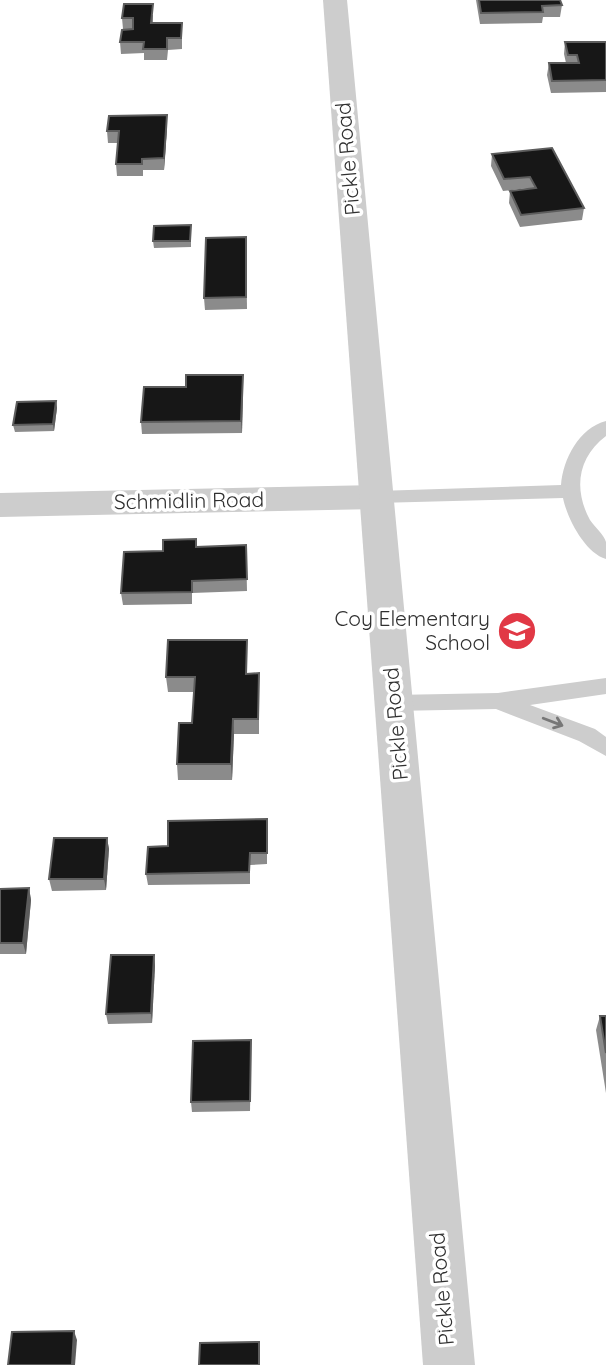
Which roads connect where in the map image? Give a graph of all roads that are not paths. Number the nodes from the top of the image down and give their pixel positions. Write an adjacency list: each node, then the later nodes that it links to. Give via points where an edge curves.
1 (335, 0): 4 (street, Pickle Road)
2 (606, 427): 3 (lane, via 592,435 573,460)
3 (569, 491): 4 (lane); 6 (lane, via 579,522)
4 (377, 497): 5 (street, Schmidlin Road); 9 (street, Pickle Road)
5 (0, 505)
6 (606, 552)
7 (606, 686): 8 (lane)
8 (498, 701): 9 (lane); 10 (lane, one-way to 10, via 587,735)
9 (394, 703): 11 (street, Pickle Road)
10 (606, 748)
11 (449, 1365)

